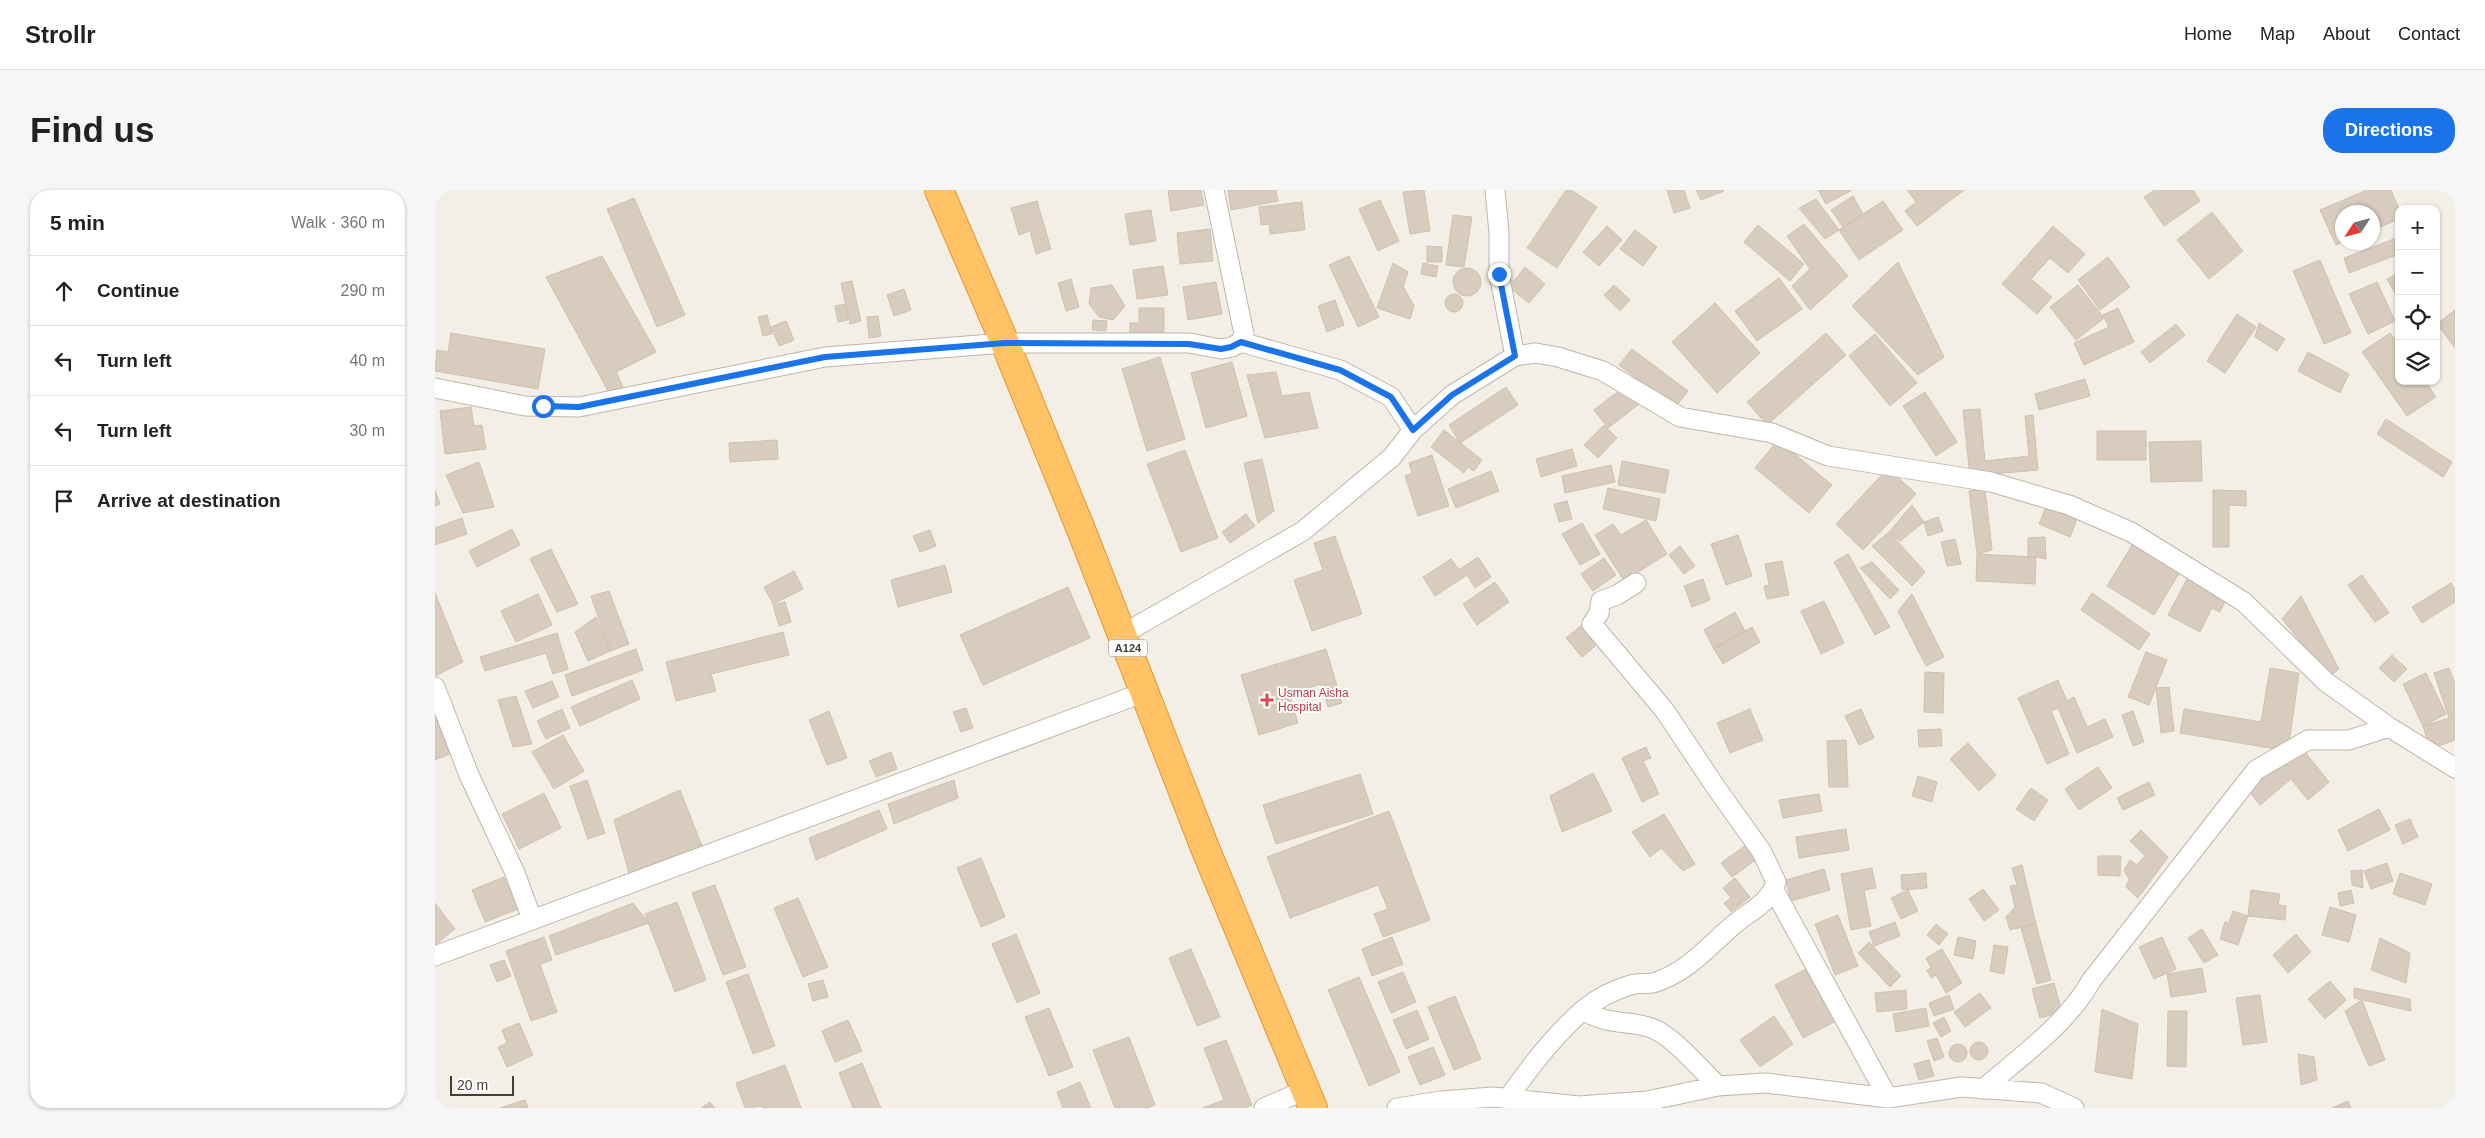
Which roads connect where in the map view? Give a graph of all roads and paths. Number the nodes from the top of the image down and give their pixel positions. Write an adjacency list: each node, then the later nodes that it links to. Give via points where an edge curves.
1 (939, 190): 5 (highway, A124)
2 (1213, 190): 4 (street, via 1244,334)
3 (1495, 190): 6 (street, via 1499,274)
4 (1241, 342): 5 (street, via 1221,349 1189,344); 8 (street, via 1340,370 1391,397)
5 (1005, 343): 7 (street, via 825,357 579,407 525,406); 10 (highway, A124)
6 (1515, 356): 8 (street, via 1452,395); 13 (street, via 1537,353 1603,371 1680,417 1772,433 1828,456 1991,482 2069,505 2131,532 2244,602 2326,682)
7 (435, 388)
8 (1413, 430): 10 (street, via 1392,458 1303,531)
9 (1636, 583): 15 (street, via 1601,601 1599,613 1592,624 1665,710 1762,852 1776,882)
10 (1123, 634): 12 (highway, A124)
11 (435, 687): 16 (street)
12 (1145, 692): 16 (street); 22 (highway, A124, via 1205,848)
13 (2389, 727): 14 (street); 20 (street, via 2349,740 2309,740 2256,770 2081,999 2054,1028)
14 (2455, 768)
15 (1774, 890): 18 (street, via 1700,957 1675,973 1599,998); 21 (street)
16 (532, 919): 17 (street)
17 (435, 956)
18 (1583, 1010): 19 (street, via 1611,1022 1654,1029 1677,1046); 23 (street, via 1555,1034 1529,1066)
19 (1718, 1086): 21 (street, via 1766,1084); 23 (street, via 1647,1100 1579,1106)
20 (1983, 1089): 21 (street, via 1962,1087); 26 (street, via 2041,1093)
21 (1888, 1098)
22 (1309, 1099): 24 (street)
23 (1510, 1104): 25 (street, via 1493,1097)
24 (1264, 1108)
25 (1397, 1108)
26 (2074, 1108)

